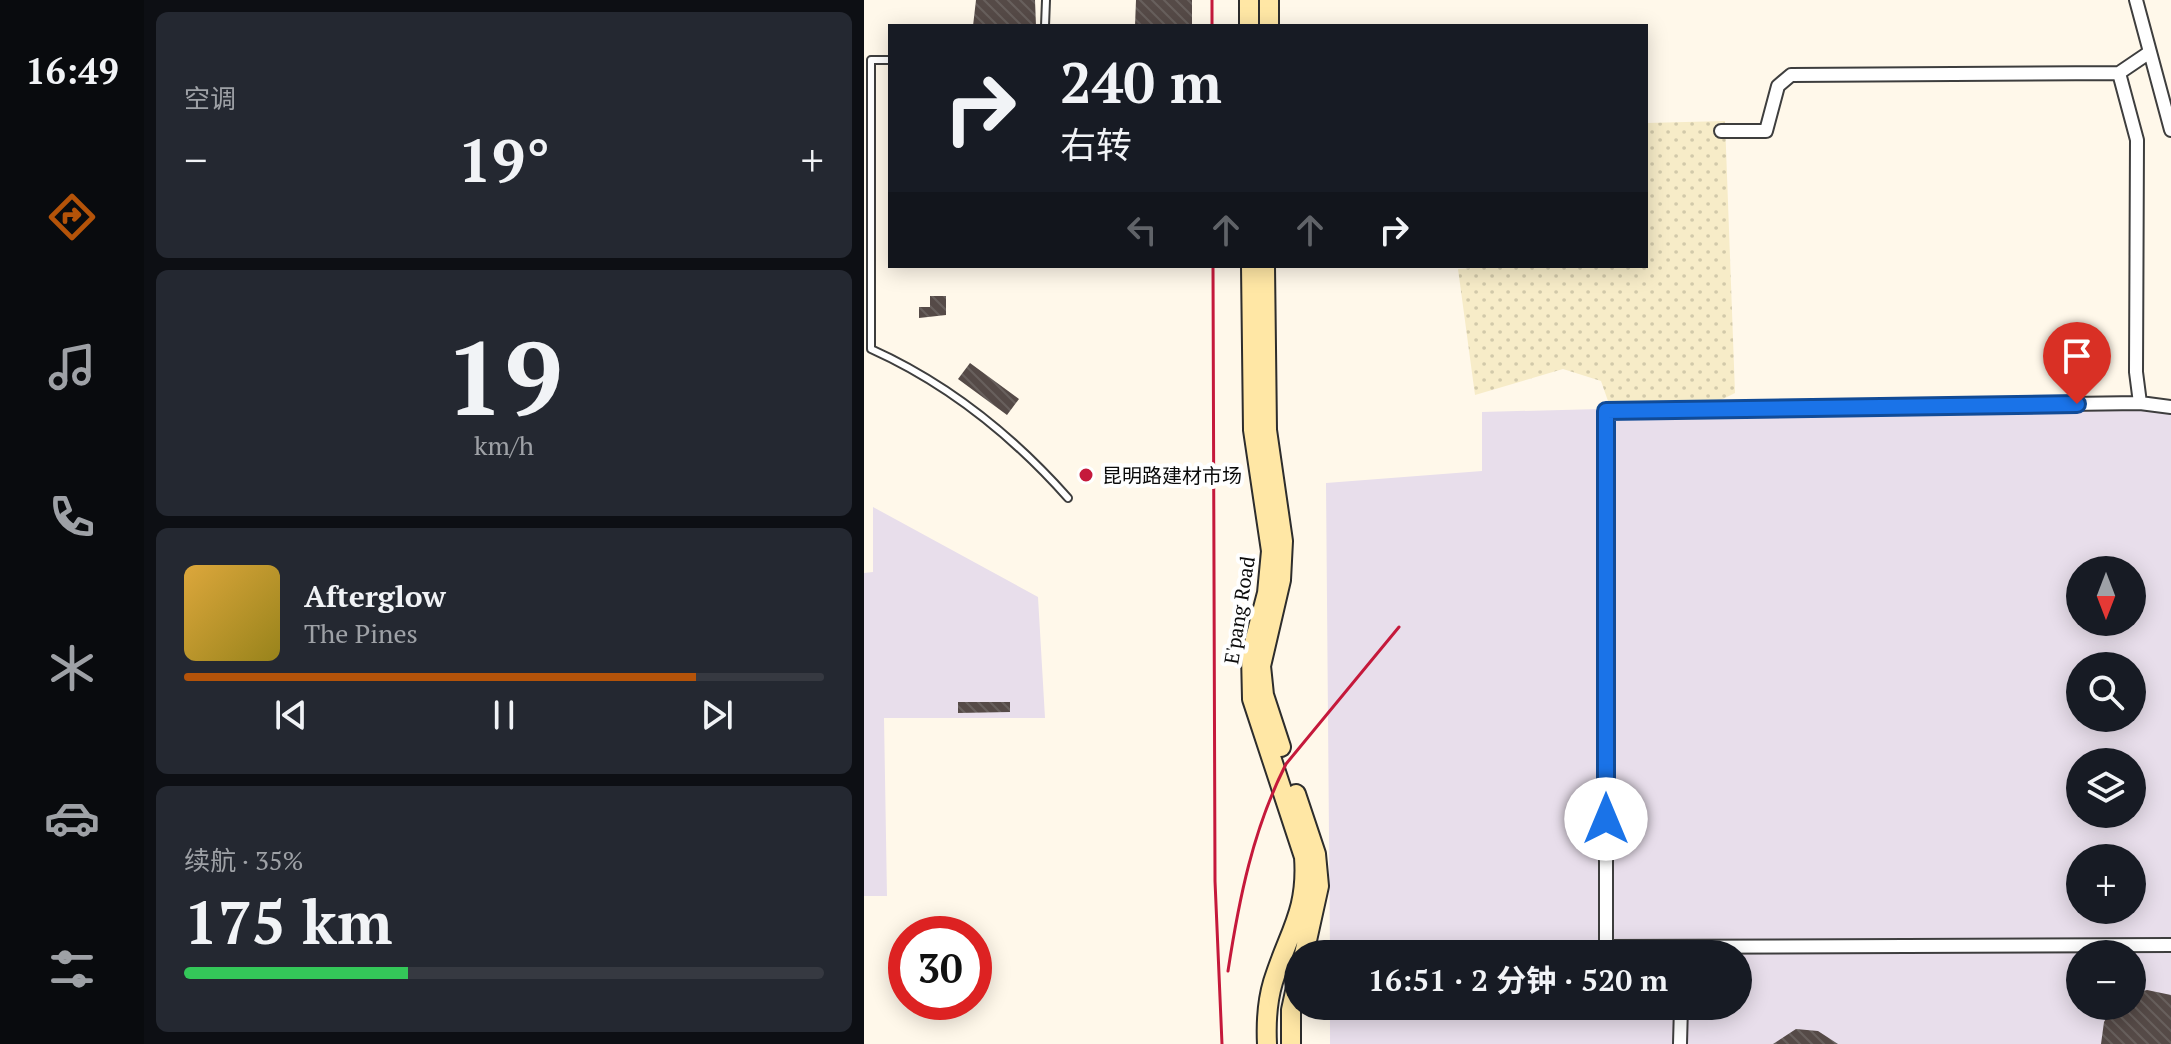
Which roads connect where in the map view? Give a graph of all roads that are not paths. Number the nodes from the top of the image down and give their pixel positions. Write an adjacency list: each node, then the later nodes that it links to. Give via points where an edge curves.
1 (1046, 0): 5 (lane)
2 (1249, 0): 6 (main road)
3 (1269, 0): 7 (main road)
4 (2136, 0): 8 (street)
5 (1045, 24)
6 (1249, 24)
7 (1269, 24)
8 (2150, 52): 10 (street); 11 (street)
9 (888, 60): 17 (lane, via 871,60 871,349 948,390 996,426)
10 (2119, 73): 12 (street, via 1791,75 1778,86 1766,131); 15 (street, via 2137,140)
11 (2171, 130)
12 (1721, 131)
13 (1251, 268): 24 (main road, E'pang Road, via 1253,430 1271,551 1267,593 1251,654 1252,699 1304,857 1305,879 1303,902 1273,983)
14 (1265, 268): 18 (main road, E'pang Road, via 1267,430 1283,541 1281,580 1261,666 1264,695 1316,854 1319,886)
15 (2140, 403): 16 (street); 19 (street, via 1606,411)
16 (2171, 407)
17 (1068, 498)
18 (1307, 940)
19 (1606, 940)
20 (2171, 945): 21 (street)
21 (1752, 950)
22 (1291, 1020): 25 (main road)
23 (1681, 1020): 26 (street)
24 (1267, 1044)
25 (1291, 1044)
26 (1680, 1044)

